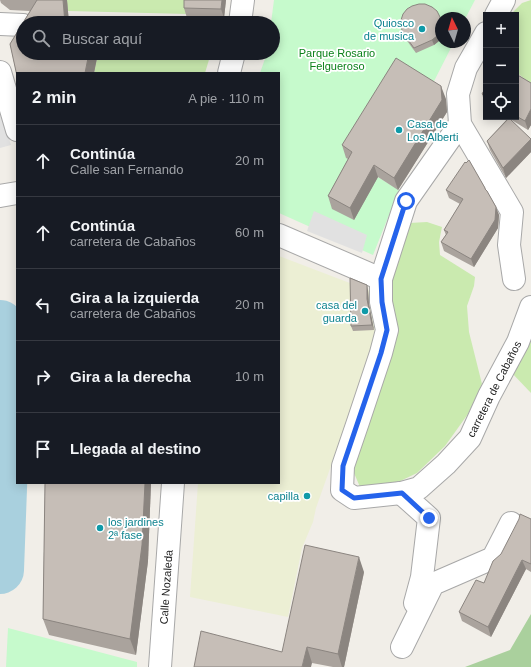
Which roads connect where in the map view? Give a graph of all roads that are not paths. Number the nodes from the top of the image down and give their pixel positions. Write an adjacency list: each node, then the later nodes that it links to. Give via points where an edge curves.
1 (243, 0): 4 (street)
2 (504, 0): 3 (street)
3 (498, 12)
4 (241, 16)
5 (0, 24): 6 (street)
6 (16, 25)
7 (483, 38): 11 (street, via 466,68 458,94)
8 (232, 60): 10 (street)
9 (0, 72): 12 (street)
10 (228, 72)
11 (460, 124): 16 (street, via 406,201); 17 (street, via 512,212 509,245)
12 (16, 127)
13 (16, 193): 14 (street)
14 (0, 196)
15 (280, 235): 16 (street)
16 (381, 279): 20 (street, carretera de Cabaños, via 387,330 343,466 342,490 354,498)
17 (514, 279)
18 (531, 307): 20 (street, carretera de Cabaños, via 518,342 470,438 419,488)
19 (173, 484): 22 (street, Calle Nozaleda)
20 (402, 493): 21 (street, via 429,518 422,577 402,647 433,584 493,558)
21 (511, 523)
22 (160, 667)

